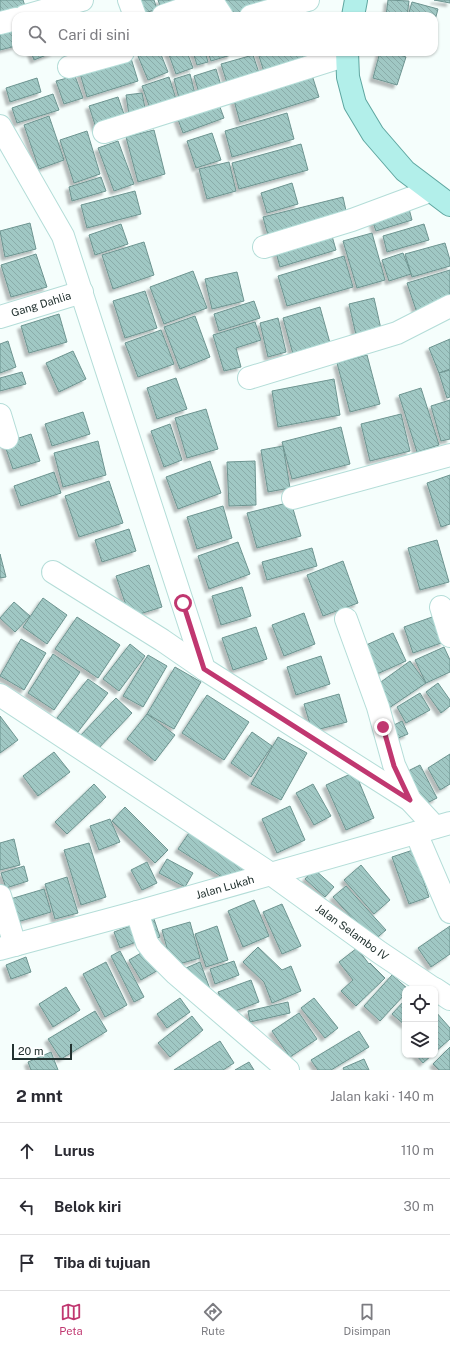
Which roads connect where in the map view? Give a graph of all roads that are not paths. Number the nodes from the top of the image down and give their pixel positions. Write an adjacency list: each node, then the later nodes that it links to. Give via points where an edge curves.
1 (82, 0): 6 (street)
2 (128, 0): 7 (street)
3 (209, 0): 8 (street); 9 (street)
4 (308, 0): 10 (street)
5 (356, 0): 11 (main road)
6 (39, 12)
7 (133, 12)
8 (175, 12)
9 (219, 12)
10 (265, 12)
11 (354, 12)
12 (12, 20): 13 (street)
13 (0, 23)
14 (109, 56): 17 (street)
15 (341, 56): 19 (street)
16 (347, 56): 20 (main road, via 348,77 356,104 373,134 405,171)
17 (69, 67)
18 (0, 126): 23 (street, via 63,236)
19 (104, 132)
20 (430, 191): 21 (main road); 22 (street, via 352,220)
21 (450, 205)
22 (264, 247)
23 (82, 292): 25 (street, Gang Dahlia); 35 (street)
24 (450, 306): 26 (street, via 397,334)
25 (0, 317)
26 (249, 378)
27 (0, 416): 28 (street)
28 (7, 438)
29 (450, 454): 30 (street)
30 (293, 498)
31 (53, 572): 35 (street)
32 (441, 607): 34 (street)
33 (346, 619): 37 (street, via 378,708 394,766)
34 (450, 636)
35 (204, 669): 37 (street)
36 (0, 695): 39 (street, Jalan Selambo IV)
37 (410, 800): 38 (street)
38 (433, 827): 39 (street, Jalan Lukah); 42 (street)
39 (271, 874): 41 (street, Jalan Lukah); 44 (street, Jalan Selambo IV)
40 (0, 896): 43 (street)
41 (137, 912): 43 (street, Jalan Lukah); 47 (street, via 147,943 153,951 176,974)
42 (450, 912)
43 (7, 947)
44 (430, 986)
45 (438, 991): 46 (street, Jalan Selambo IV)
46 (450, 999)
47 (288, 1070)

